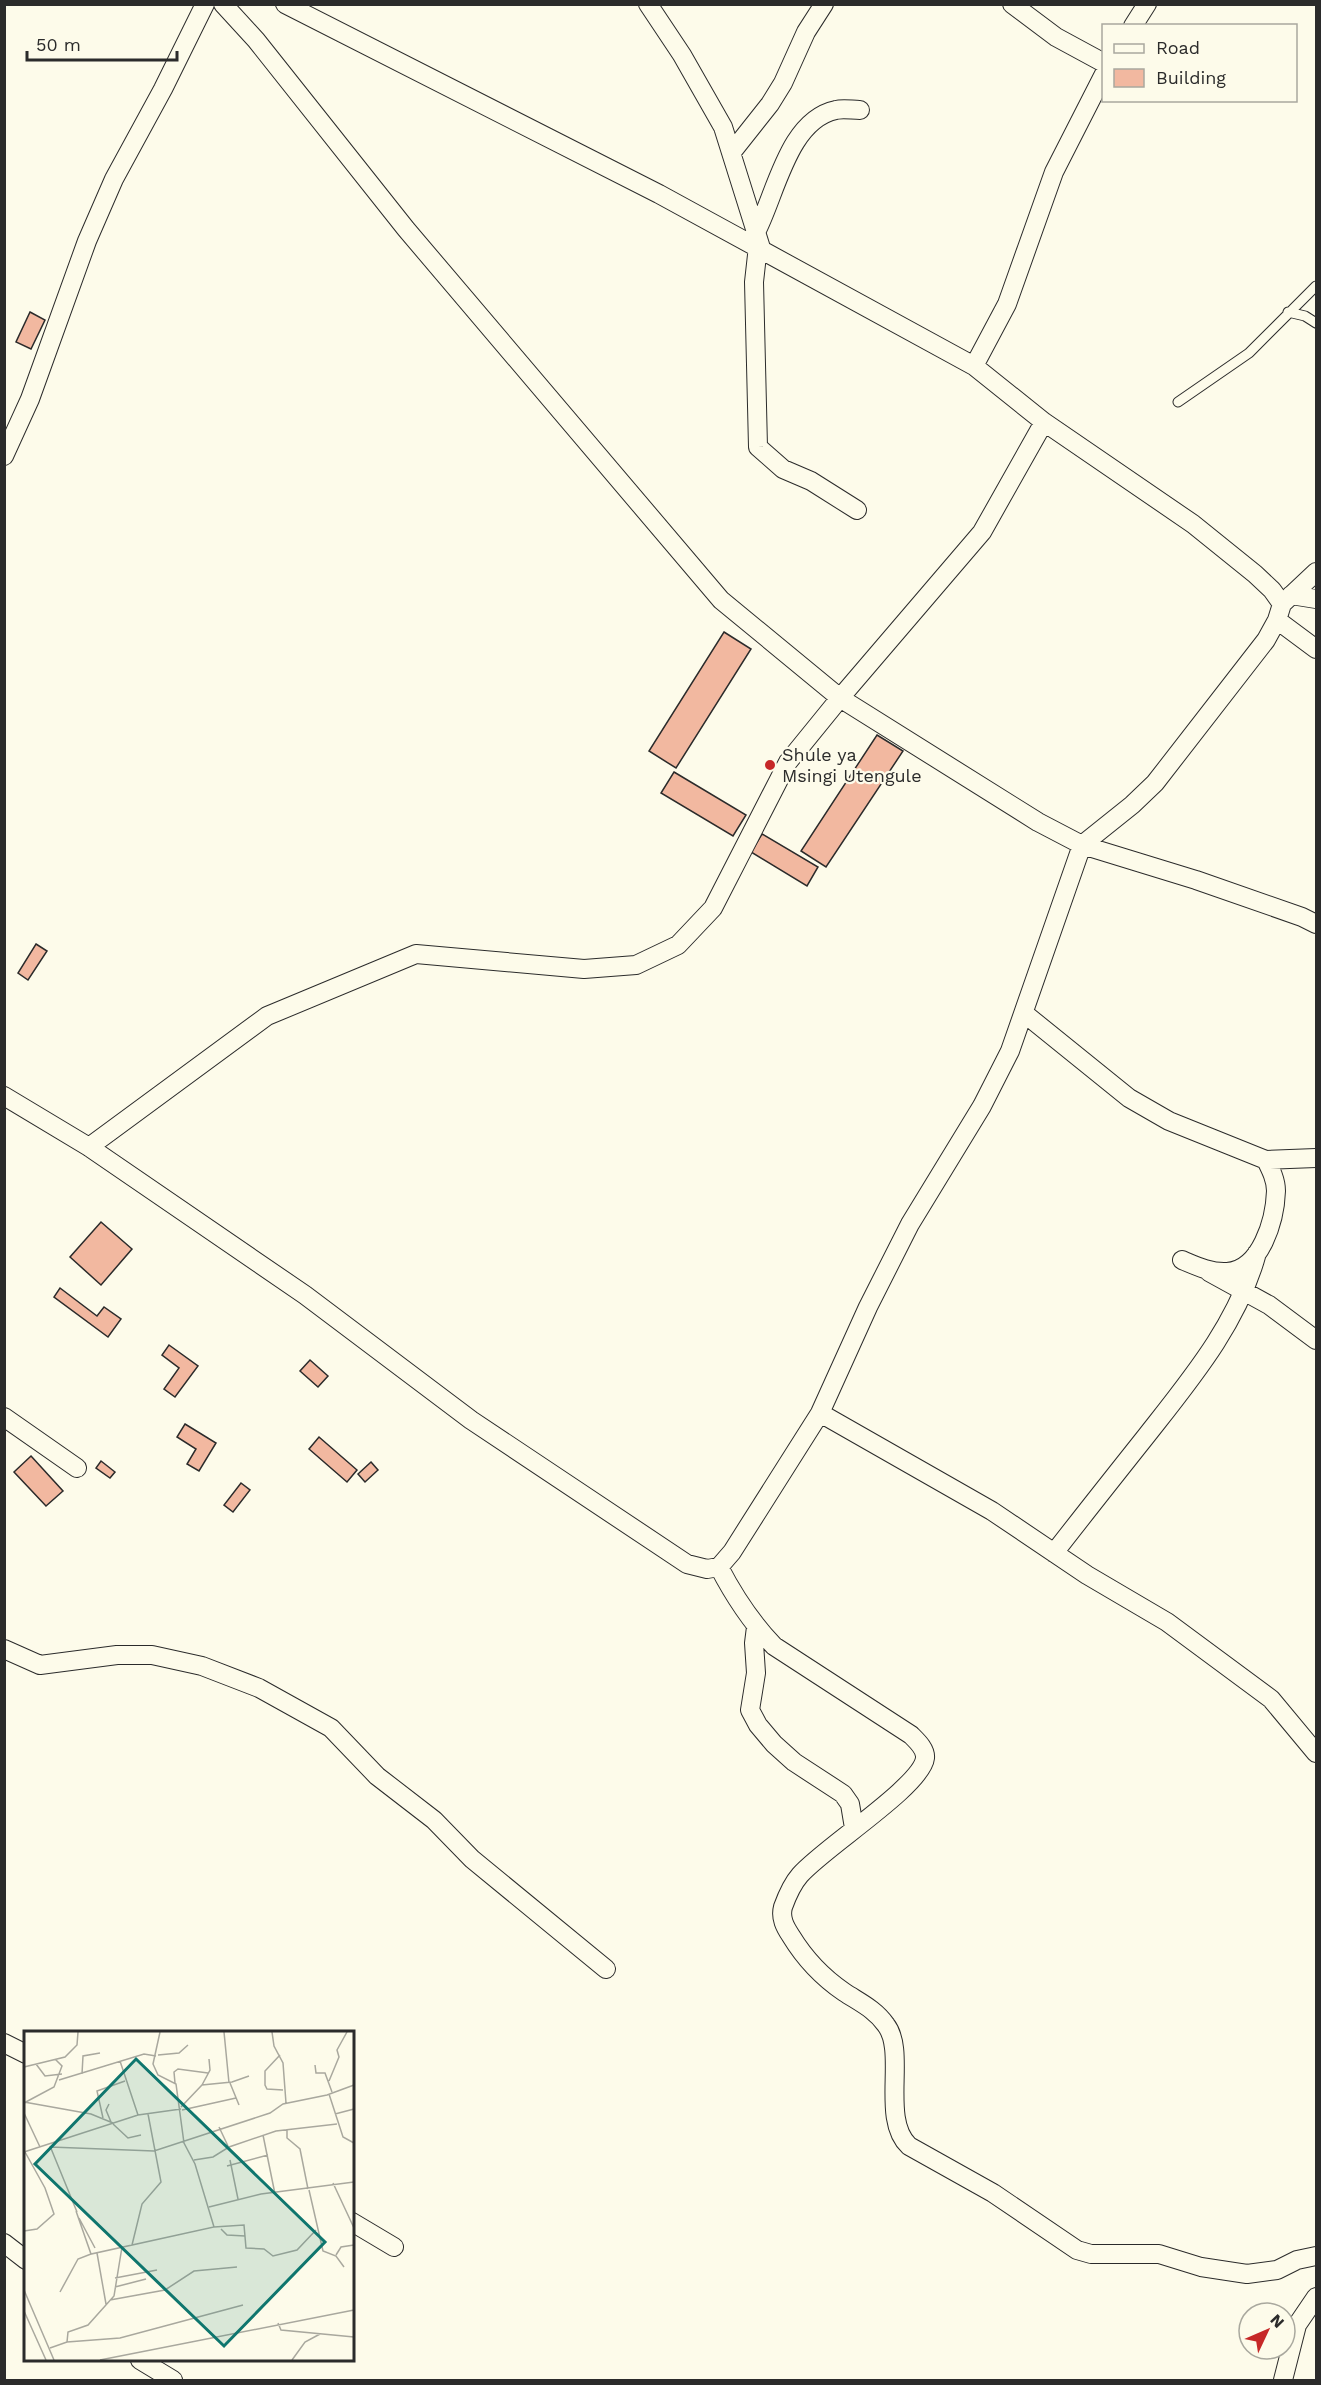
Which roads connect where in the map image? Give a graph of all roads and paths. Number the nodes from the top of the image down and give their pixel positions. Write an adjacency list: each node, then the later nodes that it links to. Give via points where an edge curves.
1 (205, 4): 20 (street, via 114,179 87,241 30,399)
2 (223, 4): 26 (street, via 264,49 406,229 721,600)
3 (285, 4): 13 (street)
4 (648, 4): 12 (street, via 705,93)
5 (824, 4): 12 (street, via 770,104)
6 (1012, 4): 9 (street, via 1056,37)
7 (1147, 4): 8 (street)
8 (1134, 24)
9 (1102, 62)
10 (1102, 78): 17 (street, via 1054,172 1007,304)
11 (860, 110): 13 (street, via 837,110 820,116 805,128 789,152)
12 (732, 152): 13 (street)
13 (758, 242): 17 (street); 21 (street, via 754,282 758,447 783,468)
14 (1317, 286): 15 (lane)
15 (1288, 312): 16 (lane); 18 (lane, via 1249,352)
16 (1317, 323)
17 (974, 366): 19 (street)
18 (1179, 402)
19 (1044, 422): 24 (street, via 1194,524 1255,574); 26 (street, via 982,532)
20 (4, 456)
21 (857, 510)
22 (1317, 572): 24 (street)
23 (1317, 599): 24 (street)
24 (1284, 606): 25 (street); 27 (street, via 1266,640 1155,783)
25 (1317, 649)
26 (840, 698): 27 (street, via 1038,822); 31 (street, via 788,762 713,908 678,945 636,965 584,969 416,954 267,1016)
27 (1083, 845): 28 (street); 29 (street)
28 (1317, 924)
29 (1025, 1014): 33 (street, via 1129,1098 1169,1121); 39 (street, via 982,1106 905,1235 868,1307)
30 (6, 1099): 31 (street)
31 (89, 1147): 43 (street, via 305,1295 471,1420 657,1545 687,1564 707,1569)
32 (1317, 1158): 33 (street)
33 (1266, 1160): 34 (street, via 1276,1190 1272,1220)
34 (1257, 1253): 36 (street, via 1240,1269); 37 (street)
35 (1182, 1260): 36 (street)
36 (1206, 1270): 37 (street)
37 (1244, 1292): 38 (street); 42 (street, via 1203,1363)
38 (1317, 1340)
39 (820, 1413): 42 (street, via 992,1511); 43 (street)
40 (4, 1417): 41 (street)
41 (77, 1468)
42 (1054, 1553): 46 (street, via 1167,1622 1229,1667 1271,1699)
43 (719, 1567): 44 (street)
44 (756, 1627): 47 (street, via 756,1673 750,1710 774,1744 843,1794 850,1804); 47 (street, via 774,1646 911,1736 924,1750 919,1773)
45 (4, 1649): 48 (street, via 40,1665 117,1655 152,1655 202,1666 259,1688 331,1728 377,1776 434,1820 472,1859)
46 (1317, 1753)
47 (855, 1827): 54 (street, via 800,1876 783,1909 782,1920 820,1975 863,2002 892,2033 896,2120 901,2138 909,2146 993,2193 1077,2250 1091,2254 1159,2254 1247,2274 1278,2270)
48 (606, 1969)
49 (4, 2043): 50 (street)
50 (24, 2053)
51 (354, 2223): 53 (street)
52 (4, 2243): 55 (street)
53 (394, 2247)
54 (1317, 2256)
55 (24, 2258)
56 (1317, 2297): 59 (street, via 1297,2325)
57 (142, 2361): 58 (street)
58 (173, 2380)
59 (1283, 2380)

